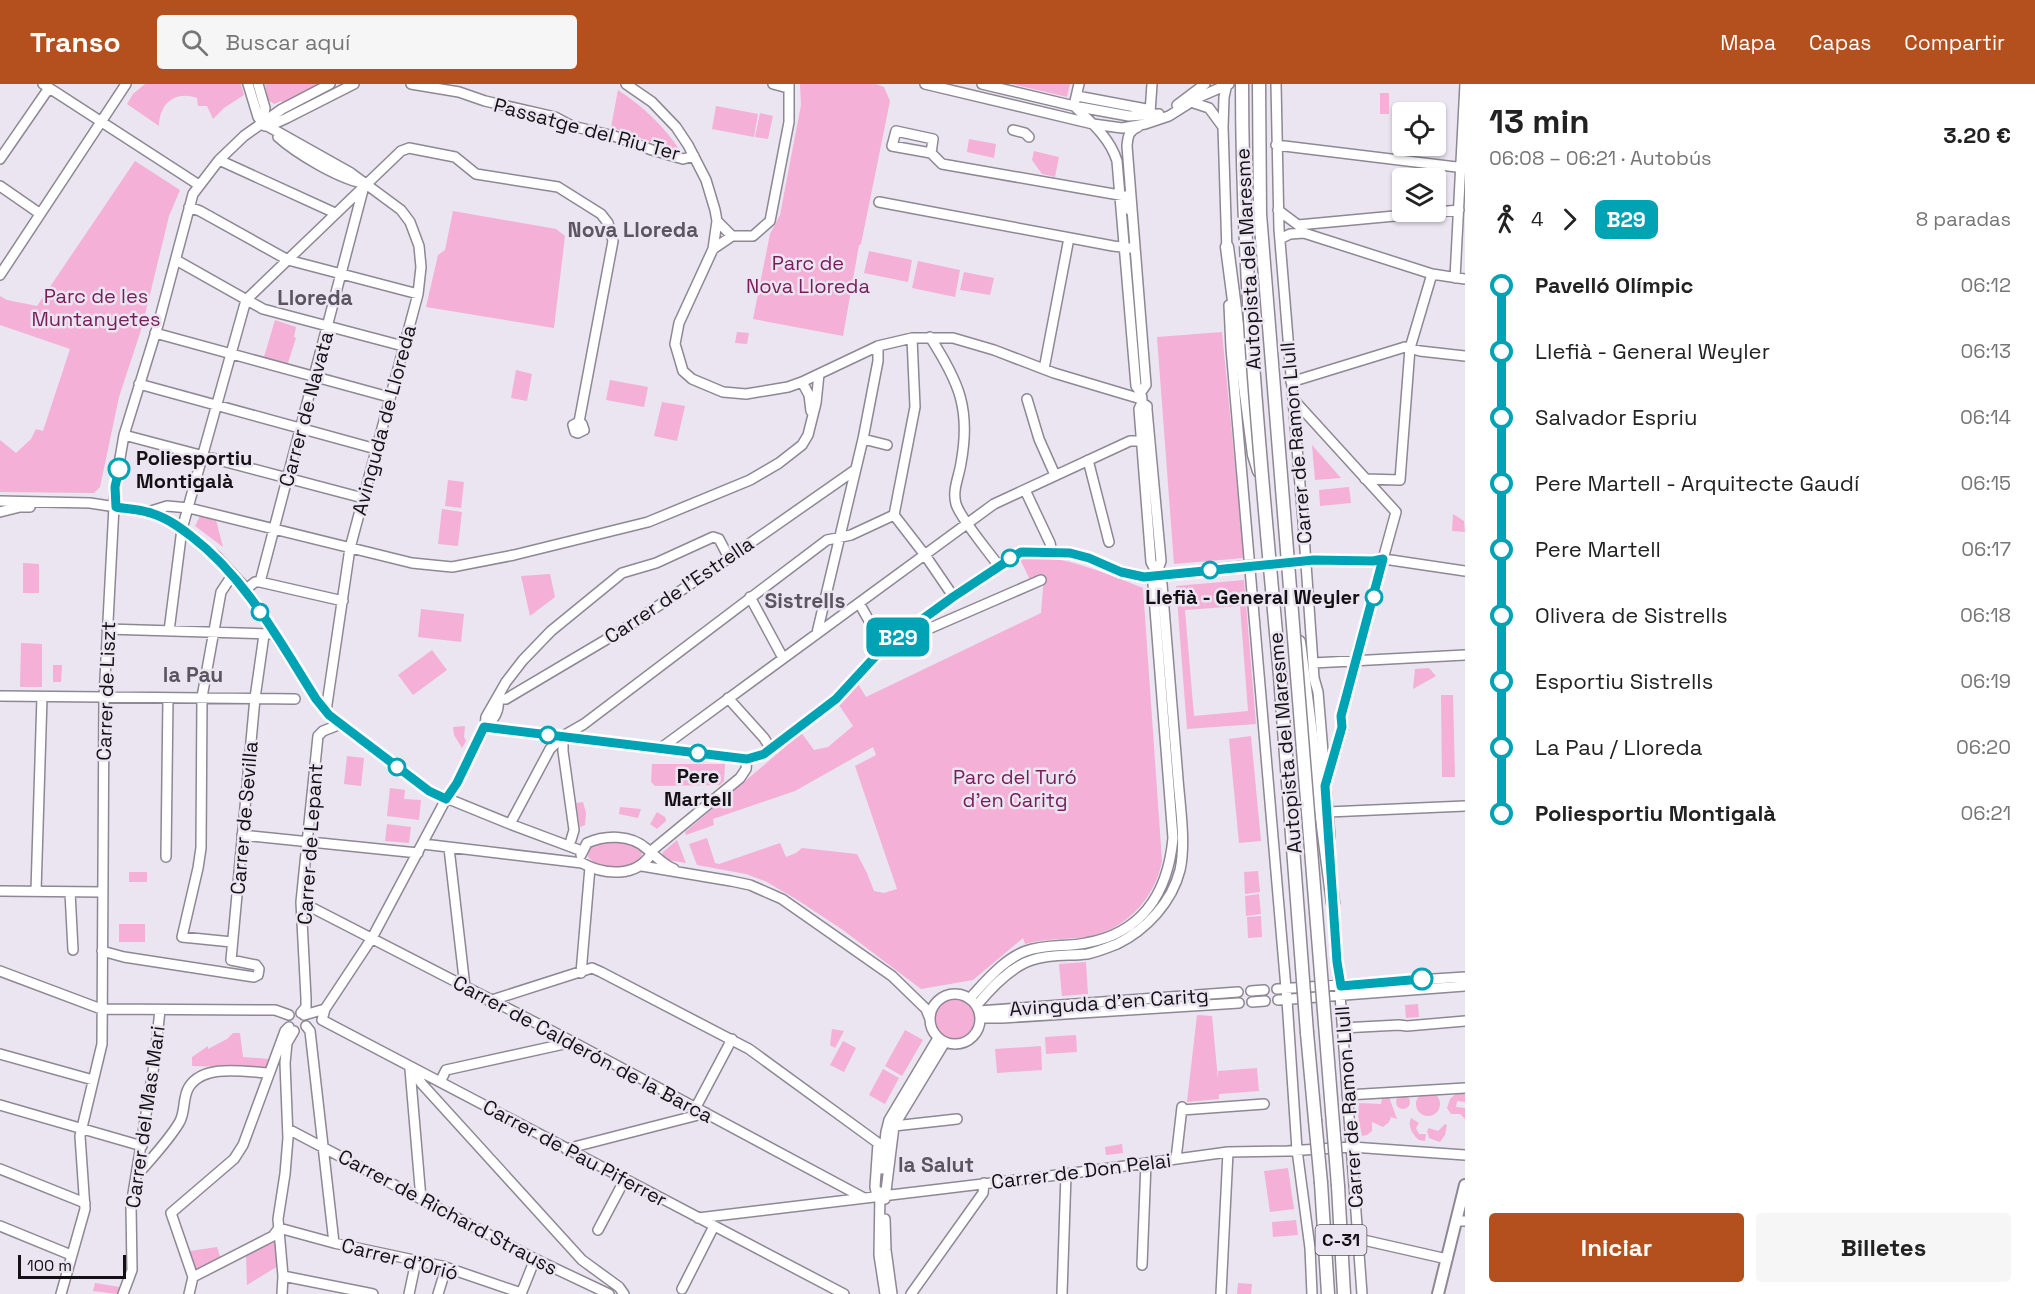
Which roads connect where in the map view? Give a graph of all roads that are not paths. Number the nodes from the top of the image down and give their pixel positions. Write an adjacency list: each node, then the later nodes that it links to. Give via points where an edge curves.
1 (126, 84): 27 (street)
2 (248, 84): 28 (street)
3 (258, 84): 28 (street, via 265,108)
4 (330, 84): 28 (street, Carrer de Liszt)
5 (354, 84): 28 (street, via 276,123)
6 (411, 84): 37 (street, Passatge del Riu Ter, via 555,117 572,126 683,159)
7 (626, 84): 37 (street, via 652,102 676,127)
8 (773, 84): 19 (street)
9 (925, 84): 29 (street)
10 (982, 84): 23 (street)
11 (1078, 84): 21 (street)
12 (1152, 84): 26 (street)
13 (1205, 84): 26 (street, via 1166,111)
14 (1242, 84): 106 (highway, Autopista del Maresme / C-31, bridge, via 1248,302)
15 (1259, 84): 135 (highway, Autopista del Maresme / C-31, bridge, via 1260,214)
16 (1276, 84): 34 (street, Carrer de Ramon Llull)
17 (1465, 84): 25 (street)
18 (1227, 85): 22 (street); 30 (street)
19 (788, 86): 53 (street, via 789,122 770,221 753,236)
20 (52, 87): 27 (street); 38 (street)
21 (1077, 96): 23 (street); 26 (street, via 1146,109)
22 (1191, 102): 26 (street, via 1168,116); 30 (street, via 1209,108)
23 (1074, 106): 24 (street); 29 (street)
24 (1116, 114): 26 (street); 31 (street)
25 (1464, 115): 40 (street)
26 (1149, 117): 31 (street); 35 (street, via 1131,130)
27 (100, 123): 42 (street); 50 (street)
28 (262, 123): 39 (street, Carrer de Liszt); 41 (street, Avinguda de Lloreda, via 351,172)
29 (1093, 124): 31 (street); 44 (street, via 1114,151)
30 (1223, 127): 56 (street)
31 (1122, 128): 35 (street)
32 (1013, 130): 33 (street)
33 (1029, 137)
34 (1276, 145): 40 (street); 47 (street, Carrer de Ramon Llull)
35 (1127, 146): 49 (street)
36 (932, 153): 44 (street, via 942,164)
37 (694, 156): 52 (street, via 706,180)
38 (0, 159)
39 (219, 160): 42 (street, Carrer de Liszt); 51 (street)
40 (1463, 168): 48 (street)
41 (365, 184): 51 (street); 63 (street, Carrer de Navata); 69 (street, Avinguda de Lloreda, via 401,210 410,222 419,246); 92 (street, via 400,151 409,148 455,157 476,174 558,187 602,214 613,241)
42 (199, 185): 46 (street, Carrer de Liszt)
43 (0, 186): 50 (street)
44 (1120, 196): 49 (street, via 1125,196 1126,207); 57 (street)
45 (879, 202): 54 (street)
46 (189, 207): 60 (street, Carrer de Liszt); 61 (street)
47 (1278, 210): 48 (street, via 1298,225); 55 (street, Carrer de Ramon Llull)
48 (1459, 210): 67 (street)
49 (1132, 212): 58 (street)
50 (39, 213): 66 (street)
51 (335, 213): 61 (street)
52 (717, 221): 53 (street); 59 (street)
53 (732, 236): 59 (street)
54 (1069, 238): 57 (street); 80 (street)
55 (1280, 239): 65 (street, via 1304,233); 84 (street, Carrer de Ramon Llull)
56 (1227, 247): 106 (highway, bridge, via 1254,455); 199 (street, via 1231,348)
57 (1125, 248): 58 (street); 62 (street)
58 (1135, 248): 64 (street)
59 (713, 249): 83 (street, via 679,323 675,344 683,372 723,392 746,394)
60 (176, 260): 70 (street); 72 (street, Carrer de Liszt)
61 (288, 260): 63 (street); 70 (street)
62 (1126, 262): 64 (street, via 1131,265 1131,273); 87 (street, via 1136,386)
63 (341, 274): 69 (street); 71 (street, Carrer de Navata)
64 (1137, 274): 87 (street, via 1146,385)
65 (1432, 274): 67 (street); 77 (street)
66 (0, 275)
67 (1455, 278): 68 (street)
68 (1465, 279)
69 (418, 294): 75 (street, Avinguda de Lloreda)
70 (246, 300): 71 (street, via 262,309); 78 (street)
71 (328, 327): 75 (street); 82 (street, Carrer de Navata)
72 (155, 333): 78 (street); 85 (street, Carrer de Liszt)
73 (930, 337): 74 (street); 80 (street, via 970,342); 116 (street, via 952,372 965,411 961,464 955,484 956,504)
74 (912, 338): 76 (street); 115 (street, via 915,407)
75 (403, 346): 86 (street, Avinguda de Lloreda)
76 (878, 346): 81 (street); 95 (street)
77 (1410, 348): 79 (street); 84 (street); 105 (street, via 1400,480)
78 (230, 354): 82 (street); 90 (street)
79 (1465, 356)
80 (1044, 369): 87 (street, via 1127,397)
81 (819, 374): 83 (street); 91 (street)
82 (315, 377): 86 (street); 93 (street, Carrer de Navata)
83 (802, 382): 91 (street, via 809,395)
84 (1291, 382): 89 (street, Carrer de Ramon Llull)
85 (139, 384): 90 (street); 94 (street, Carrer de Liszt)
86 (389, 397): 98 (street, Avinguda de Lloreda)
87 (1141, 398): 96 (street); 99 (street, via 1147,406)
88 (1027, 399): 103 (street)
89 (1293, 399): 105 (street); 148 (street, Carrer de Ramon Llull)
90 (216, 405): 93 (street); 100 (street)
91 (812, 420): 121 (street, via 802,445 779,462 750,480 648,522 452,567 412,563)
92 (579, 422)
93 (301, 428): 98 (street); 104 (street, Carrer de Navata)
94 (124, 435): 100 (street); 111 (street, Carrer de Liszt, via 115,487)
95 (862, 439): 97 (street); 102 (street)
96 (1141, 441): 99 (street); 101 (street, via 1130,441); 129 (street, via 1151,562)
97 (887, 445)
98 (376, 449): 108 (street, Avinguda de Lloreda)
99 (1151, 451): 129 (street, via 1161,561)
100 (204, 456): 104 (street); 112 (street)
101 (1088, 460): 103 (street); 120 (street)
102 (855, 470): 119 (street); 124 (street, Carrer de l'Estrella)
103 (1055, 475): 107 (street)
104 (288, 478): 108 (street); 118 (street, Carrer de Navata)
105 (1365, 479): 125 (street, via 1396,512)
106 (1262, 483): 296 (highway, Autopista del Maresme / C-31, bridge, via 1321,1183)
107 (1025, 490): 116 (street, via 994,504); 122 (street)
108 (363, 498): 121 (street, Avinguda de Lloreda)
109 (0, 501): 110 (street)
110 (98, 506): 111 (street); 113 (street, via 20,507)
111 (116, 507): 114 (street); 138 (street, Carrer de Liszt)
112 (189, 508): 114 (street, via 167,506); 117 (street); 118 (street)
113 (0, 512)
114 (148, 512): 117 (street)
115 (894, 515): 119 (street); 123 (street)
116 (968, 523): 123 (street); 126 (street)
117 (182, 529): 128 (street); 139 (street)
118 (274, 530): 121 (street); 131 (street, Carrer de Navata)
119 (839, 537): 133 (street, via 827,540); 141 (street)
120 (1109, 542)
121 (350, 548): 136 (street, Avinguda de Lloreda)
122 (1052, 553): 126 (street, via 1021,552); 129 (street, via 1070,553 1144,577)
123 (925, 555): 134 (street); 137 (street)
124 (729, 558): 159 (street, Carrer de l'Estrella, via 624,628 506,699); 159 (street, via 719,539 713,537 656,563 622,573 545,637 506,682)
125 (1383, 559): 127 (street); 129 (street, bridge, via 1314,560); 147 (street)
126 (999, 565): 134 (street)
127 (1465, 571)
128 (232, 574): 132 (street); 140 (street, via 221,592)
129 (1157, 575): 205 (street, via 1153,584 1173,838 1166,877 1149,907 1125,929 1086,943 1028,950 999,969); 215 (street, via 1162,584 1181,820 1180,869 1172,891 1158,912 1128,939 1088,954 1033,959 1022,964 1005,976)
130 (1041, 580): 144 (street, via 894,646)
131 (260, 582): 132 (street); 136 (street)
132 (245, 590): 143 (street)
133 (750, 597): 146 (street); 163 (street)
134 (953, 597): 144 (street)
135 (1290, 601): 189 (highway, bridge, via 1301,652); 297 (highway, Autopista del Maresme / C-31, bridge)
136 (343, 602): 149 (street, Avinguda de Lloreda)
137 (859, 603): 141 (street); 144 (street)
138 (107, 629): 139 (street); 154 (street, Carrer de Liszt)
139 (169, 631): 140 (street)
140 (213, 631): 142 (street); 153 (street)
141 (817, 633): 146 (street)
142 (264, 634): 143 (street); 156 (street, Carrer de Sevilla)
143 (275, 634): 150 (street)
144 (884, 647): 165 (street, via 836,699)
145 (1465, 655): 147 (street)
146 (783, 658): 157 (street)
147 (1356, 660): 148 (street); 167 (street)
148 (1313, 663): 167 (street, Carrer de Ramon Llull)
149 (329, 679): 150 (street, via 321,688); 160 (street, Avinguda de Lloreda)
150 (307, 686): 160 (street)
151 (0, 696): 152 (street)
152 (42, 697): 154 (street); 185 (street)
153 (202, 697): 155 (street); 156 (street); 191 (street, via 201,848 182,937)
154 (104, 698): 155 (street); 187 (street, Carrer de Liszt)
155 (168, 698): 180 (street)
156 (255, 698): 158 (street); 172 (street, Carrer de Sevilla)
157 (728, 698): 164 (street); 165 (street)
158 (295, 699)
159 (498, 699): 162 (street, via 495,718)
160 (326, 711): 161 (street)
161 (341, 724): 168 (street, via 429,791); 175 (street, Carrer de Lepant, via 318,736)
162 (484, 727): 163 (street); 168 (street)
163 (563, 736): 164 (street); 171 (street, via 550,749); 174 (street, via 574,830)
164 (661, 748): 166 (street)
165 (771, 749): 166 (street)
166 (747, 759): 179 (street, via 740,778)
167 (1325, 786): 170 (street, Carrer de Ramon Llull)
168 (446, 799): 171 (street); 178 (street)
169 (1465, 806): 170 (street)
170 (1328, 812): 189 (street, Carrer de Ramon Llull)
171 (510, 824): 173 (street)
172 (242, 834): 175 (street); 191 (street, Carrer de Sevilla)
173 (538, 834): 174 (street); 176 (street)
174 (571, 840): 176 (street)
175 (307, 842): 178 (street); 188 (street, Carrer de Lepant)
176 (584, 847): 179 (street, via 595,839 616,836 634,841); 181 (street)
177 (449, 848): 178 (street); 181 (street); 198 (street)
178 (420, 849): 190 (street)
179 (650, 853): 182 (street); 183 (street)
180 (166, 856)
181 (586, 865): 182 (street, via 610,872); 195 (street)
182 (642, 866): 183 (street)
183 (682, 872): 204 (street, via 750,885 782,899 892,976)
184 (0, 891): 185 (street)
185 (36, 891): 186 (street)
186 (70, 892): 187 (street); 192 (street)
187 (102, 892): 193 (street, Carrer de Liszt)
188 (301, 902): 190 (street, Carrer de Calderón de la Barca); 217 (street, Carrer de Lepant)
189 (1333, 903): 201 (street, Carrer de Ramon Llull)
190 (372, 938): 198 (street, Carrer de Calderón de la Barca); 214 (street)
191 (232, 942): 193 (street, via 231,960 256,965 258,975)
192 (73, 950)
193 (102, 951): 212 (street, Carrer de Liszt)
194 (0, 972): 212 (street)
195 (581, 973): 207 (street); 223 (street, via 592,968)
196 (1465, 977): 201 (street)
197 (1465, 986): 201 (street)
198 (465, 987): 207 (street, Carrer de Calderón de la Barca)
199 (1282, 989): 201 (street); 208 (street)
200 (1264, 990): 202 (street)
201 (1341, 990): 208 (street); 221 (street, Carrer de Ramon Llull)
202 (1251, 991)
203 (1238, 992): 215 (street, Avinguda d'en Caritg)
204 (911, 994): 206 (street); 218 (street)
205 (970, 998): 206 (street, via 956,993); 215 (street)
206 (939, 999): 218 (street)
207 (489, 1000): 226 (street, Carrer de Calderón de la Barca)
208 (1282, 1000): 247 (street)
209 (1265, 1001): 210 (street)
210 (1252, 1002)
211 (1239, 1003): 215 (street, Avinguda d'en Caritg, via 1002,1018)
212 (101, 1010): 213 (street); 231 (street, Carrer de Liszt, via 102,1044)
213 (160, 1010): 216 (street, via 275,1010); 243 (street, Carrer del Mas Mari)
214 (325, 1010): 217 (street); 219 (street)
215 (979, 1011): 224 (street, via 978,1029 968,1041)
216 (290, 1015): 217 (street, via 295,1012); 222 (street, via 287,1021)
217 (304, 1019): 219 (street, via 312,1025); 222 (street, via 302,1030); 244 (street, via 310,1031)
218 (930, 1019): 224 (street)
219 (322, 1020): 229 (street, Carrer de Pau Piferrer)
220 (1465, 1021): 221 (street)
221 (1342, 1028): 234 (street, Carrer de Ramon Llull)
222 (292, 1029): 225 (street, via 285,1031); 228 (street)
223 (732, 1039): 237 (street); 258 (street, via 878,1143 875,1187)
224 (942, 1040): 240 (street); 258 (street, via 889,1120)
225 (282, 1042): 228 (street); 230 (street)
226 (573, 1042): 232 (street, via 446,1070); 237 (street, Carrer de Calderón de la Barca)
227 (0, 1054): 231 (street)
228 (285, 1063): 242 (street)
229 (410, 1067): 232 (street, Carrer de Pau Piferrer); 260 (street); 288 (street, via 582,1260)
230 (269, 1073): 254 (street, via 222,1071 197,1079 189,1087 180,1121); 277 (street, via 243,1145 234,1159 171,1213)
231 (93, 1080): 241 (street, Carrer de Liszt)
232 (440, 1082): 246 (street, Carrer de Pau Piferrer)
233 (1465, 1088): 234 (street)
234 (1347, 1095): 245 (street, Carrer de Ramon Llull)
235 (1264, 1104): 250 (street, via 1182,1108)
236 (0, 1105): 241 (street)
237 (696, 1107): 238 (street, Carrer de Calderón de la Barca)
238 (706, 1113): 246 (street); 259 (street, Carrer de Calderón de la Barca)
239 (957, 1119): 240 (street)
240 (894, 1126): 258 (street)
241 (82, 1128): 243 (street); 261 (street, Carrer de Liszt)
242 (288, 1129): 244 (street, Carrer de Richard Strauss); 266 (street)
243 (142, 1146): 254 (street, Carrer del Mas Mari)
244 (322, 1146): 260 (street, Carrer de Richard Strauss); 269 (street)
245 (1352, 1147): 247 (street, Carrer de Don Pelai); 249 (street, Carrer de Don Pelai); 268 (street, Carrer de Ramon Llull)
246 (567, 1149): 255 (street, Carrer de Pau Piferrer)
247 (1298, 1150): 248 (street, Carrer de Don Pelai); 295 (street)
248 (1227, 1152): 250 (street, Carrer de Don Pelai); 294 (street)
249 (1465, 1155)
250 (1176, 1159): 251 (street, Carrer de Don Pelai)
251 (1146, 1163): 253 (street, Carrer de Don Pelai); 274 (street)
252 (0, 1169): 261 (street)
253 (1066, 1174): 256 (street, Carrer de Don Pelai); 293 (street)
254 (136, 1176): 280 (street, Carrer del Mas Mari, via 131,1206 132,1270)
255 (625, 1179): 262 (street, Carrer de Pau Piferrer); 267 (street)
256 (984, 1184): 258 (street, Carrer de Don Pelai); 292 (street, via 983,1193)
257 (1465, 1185): 263 (main road)
258 (880, 1195): 259 (street, Carrer de Don Pelai); 290 (street, via 879,1255); 291 (street)
259 (864, 1198): 262 (street, Carrer de Don Pelai)
260 (421, 1200): 271 (street, Carrer de Richard Strauss)
261 (85, 1203): 270 (street, Carrer de Liszt)
262 (698, 1218): 265 (street, Carrer de Pau Piferrer)
263 (1461, 1221): 272 (main road)
264 (0, 1226): 270 (street)
265 (714, 1226): 278 (street); 289 (street, Carrer de Pau Piferrer)
266 (279, 1228): 269 (street, Carrer d'Orió); 276 (street); 277 (street, via 273,1236)
267 (598, 1230)
268 (1359, 1239): 272 (street); 298 (street, Carrer de Ramon Llull)
269 (334, 1243): 273 (street, Carrer d'Orió)
270 (71, 1255): 279 (street, Carrer de Liszt)
271 (535, 1259): 286 (street); 287 (street, Carrer de Richard Strauss)
272 (1447, 1259): 299 (main road)
273 (416, 1261): 275 (street, Carrer d'Orió); 284 (street)
274 (1142, 1265)
275 (446, 1268): 285 (street); 286 (street, Carrer d'Orió)
276 (283, 1276): 282 (street); 283 (street)
277 (193, 1277): 281 (street)
278 (682, 1289)
279 (61, 1294)
280 (123, 1294)
281 (189, 1294)
282 (282, 1294)
283 (373, 1294)
284 (409, 1294)
285 (438, 1294)
286 (521, 1294)
287 (609, 1294)
288 (624, 1294)
289 (844, 1294)
290 (885, 1294)
291 (892, 1294)
292 (911, 1294)
293 (1062, 1294)
294 (1221, 1294)
295 (1312, 1294)
296 (1326, 1294)
297 (1344, 1294)
298 (1362, 1294)
299 (1438, 1294)

